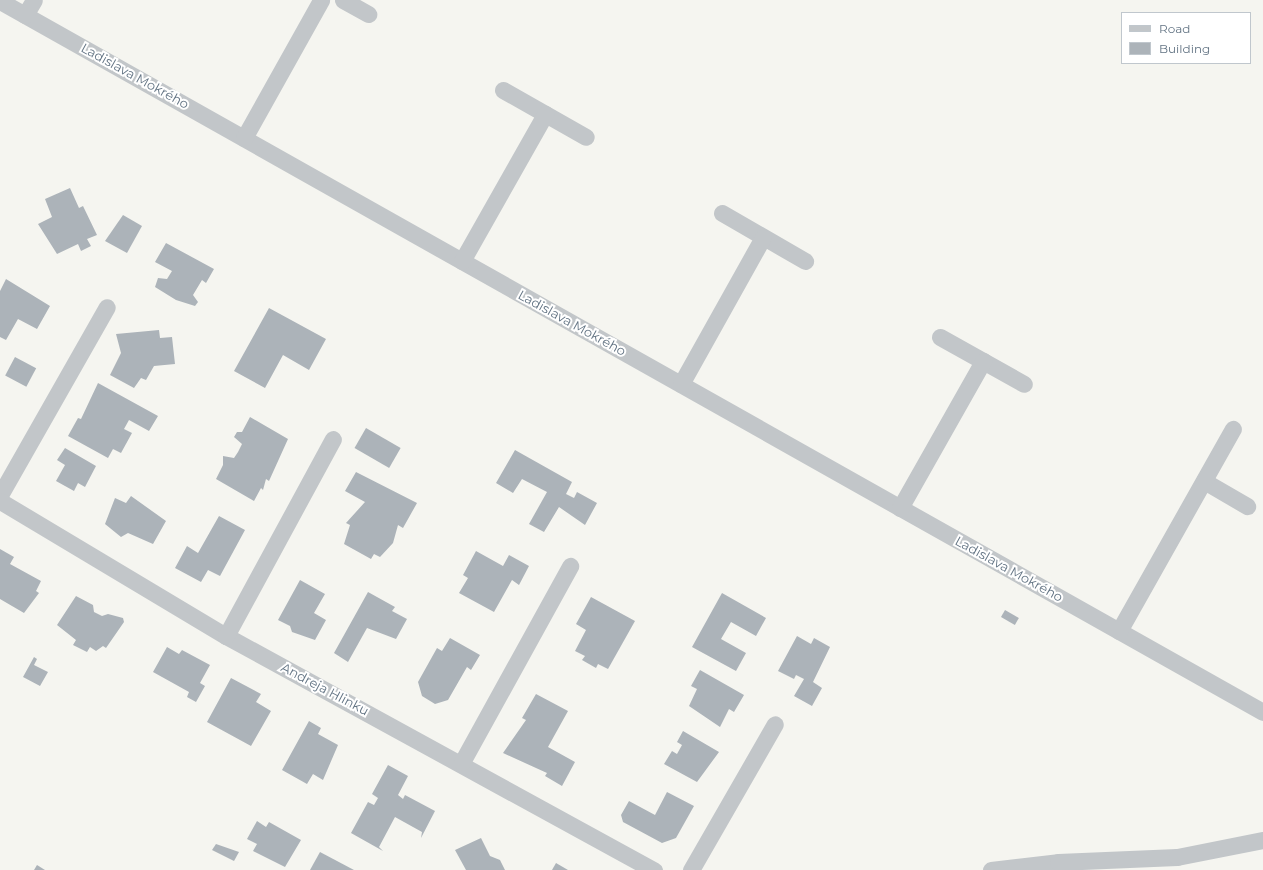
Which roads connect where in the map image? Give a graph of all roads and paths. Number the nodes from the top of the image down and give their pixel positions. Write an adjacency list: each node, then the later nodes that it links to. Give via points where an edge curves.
1 (34, 0): 6 (street)
2 (321, 0): 10 (street)
3 (343, 0): 5 (street)
4 (0, 1): 6 (street, Ladislava Mokrého)
5 (368, 14)
6 (25, 15): 10 (street, Ladislava Mokrého)
7 (503, 90): 8 (street)
8 (545, 114): 9 (street); 13 (street)
9 (586, 137)
10 (244, 138): 13 (street, Ladislava Mokrého)
11 (722, 214): 12 (street)
12 (763, 237): 14 (street); 18 (street)
13 (462, 261): 18 (street, Ladislava Mokrého)
14 (805, 261)
15 (107, 307): 23 (street)
16 (940, 337): 17 (street)
17 (982, 361): 19 (street); 26 (street)
18 (681, 384): 26 (street, Ladislava Mokrého)
19 (1024, 384)
20 (1233, 429): 22 (street)
21 (333, 439): 29 (street)
22 (1204, 481): 25 (street); 28 (street)
23 (0, 495)
24 (0, 501): 29 (street, Andreja Hlinku)
25 (1247, 506)
26 (900, 508): 28 (street, Ladislava Mokrého)
27 (570, 566): 32 (street)
28 (1119, 631): 30 (street, Ladislava Mokrého)
29 (226, 636): 32 (street, Andreja Hlinku)
30 (1263, 712)
31 (775, 724): 35 (street)
32 (462, 762): 34 (street, Andreja Hlinku)
33 (1263, 840): 36 (street, via 1177,857 1058,862)
34 (654, 870)
35 (691, 870)
36 (991, 870)

